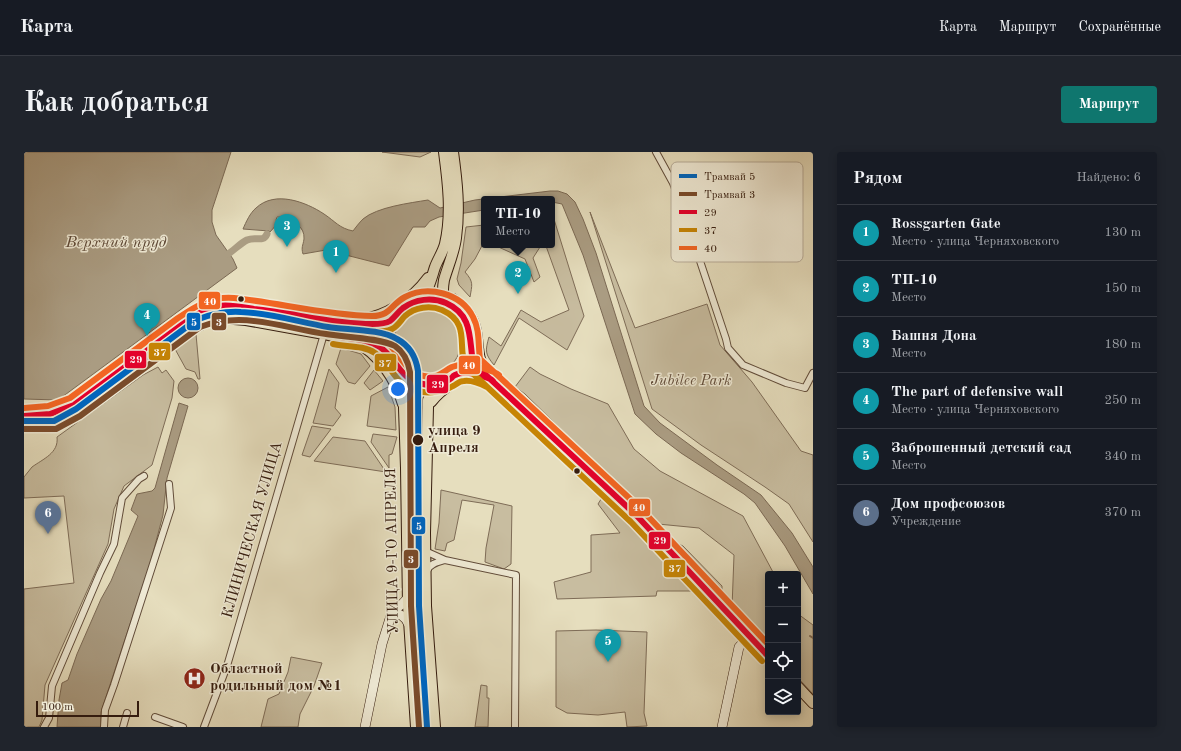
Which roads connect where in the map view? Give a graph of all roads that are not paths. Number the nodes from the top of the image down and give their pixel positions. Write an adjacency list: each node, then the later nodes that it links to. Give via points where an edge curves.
1 (444, 152): 5 (main road)
2 (453, 152): 5 (main road)
3 (656, 152): 4 (street)
4 (671, 179)
5 (453, 200): 6 (main road)
6 (453, 220): 8 (main road); 9 (main road, via 454,248)
7 (700, 262): 18 (street, via 728,348 743,365 786,383 806,388)
8 (435, 267): 10 (main road, via 425,295); 13 (main road, via 416,293 394,308 362,320)
9 (446, 274): 11 (main road, via 444,299); 21 (main road, via 451,297 464,307 475,323 480,360)
10 (420, 300): 11 (main road, via 438,301); 12 (main road, via 405,306)
11 (452, 306): 16 (main road, via 468,326)
12 (392, 320): 13 (main road, via 373,324); 17 (main road, via 387,334)
13 (342, 322): 25 (main road, via 217,306 193,318 74,405 56,414)
14 (324, 336): 15 (main road); 26 (main road, via 246,320 222,318 211,321 193,328 63,423 56,426); 45 (street, КЛИНИЧЕСКАЯ УЛИЦА, via 227,666)
15 (345, 339): 17 (main road, via 369,342); 24 (main road, via 366,347 377,359 395,385)
16 (470, 351): 20 (main road); 21 (main road, via 473,363)
17 (387, 353): 19 (main road)
18 (813, 373)
19 (403, 374): 22 (main road, via 418,384); 24 (main road, УЛИЦА 9-ГО АПРЕЛЯ)
20 (457, 374): 21 (main road, via 470,373); 22 (main road)
21 (491, 379): 23 (main road, via 476,376 463,379 441,391); 35 (main road, via 637,516)
22 (436, 384): 23 (main road, via 428,400)
23 (428, 407): 29 (main road)
24 (404, 408): 32 (main road, УЛИЦА 9-ГО АПРЕЛЯ)
25 (24, 416)
26 (24, 427)
27 (144, 476): 41 (street, via 122,498 114,544 52,686 48,718)
28 (169, 484): 42 (street, via 171,508 104,710)
29 (425, 551): 30 (street); 31 (main road)
30 (445, 560): 31 (street, via 435,562); 49 (street, via 516,575)
31 (425, 575): 48 (main road)
32 (408, 598): 33 (street); 34 (main road, УЛИЦА 9-ГО АПРЕЛЯ)
33 (392, 612): 34 (street, via 401,614); 46 (street, via 382,644)
34 (408, 623): 47 (main road, УЛИЦА 9-ГО АПРЕЛЯ)
35 (749, 636): 36 (main road); 50 (street, via 739,647)
36 (765, 653)
37 (801, 690): 38 (main road)
38 (813, 703)
39 (127, 713): 43 (street)
40 (155, 717): 44 (street)
41 (44, 727)
42 (104, 727)
43 (124, 727)
44 (183, 727)
45 (204, 727)
46 (364, 727)
47 (416, 727)
48 (435, 727)
49 (514, 727)
50 (722, 727)

